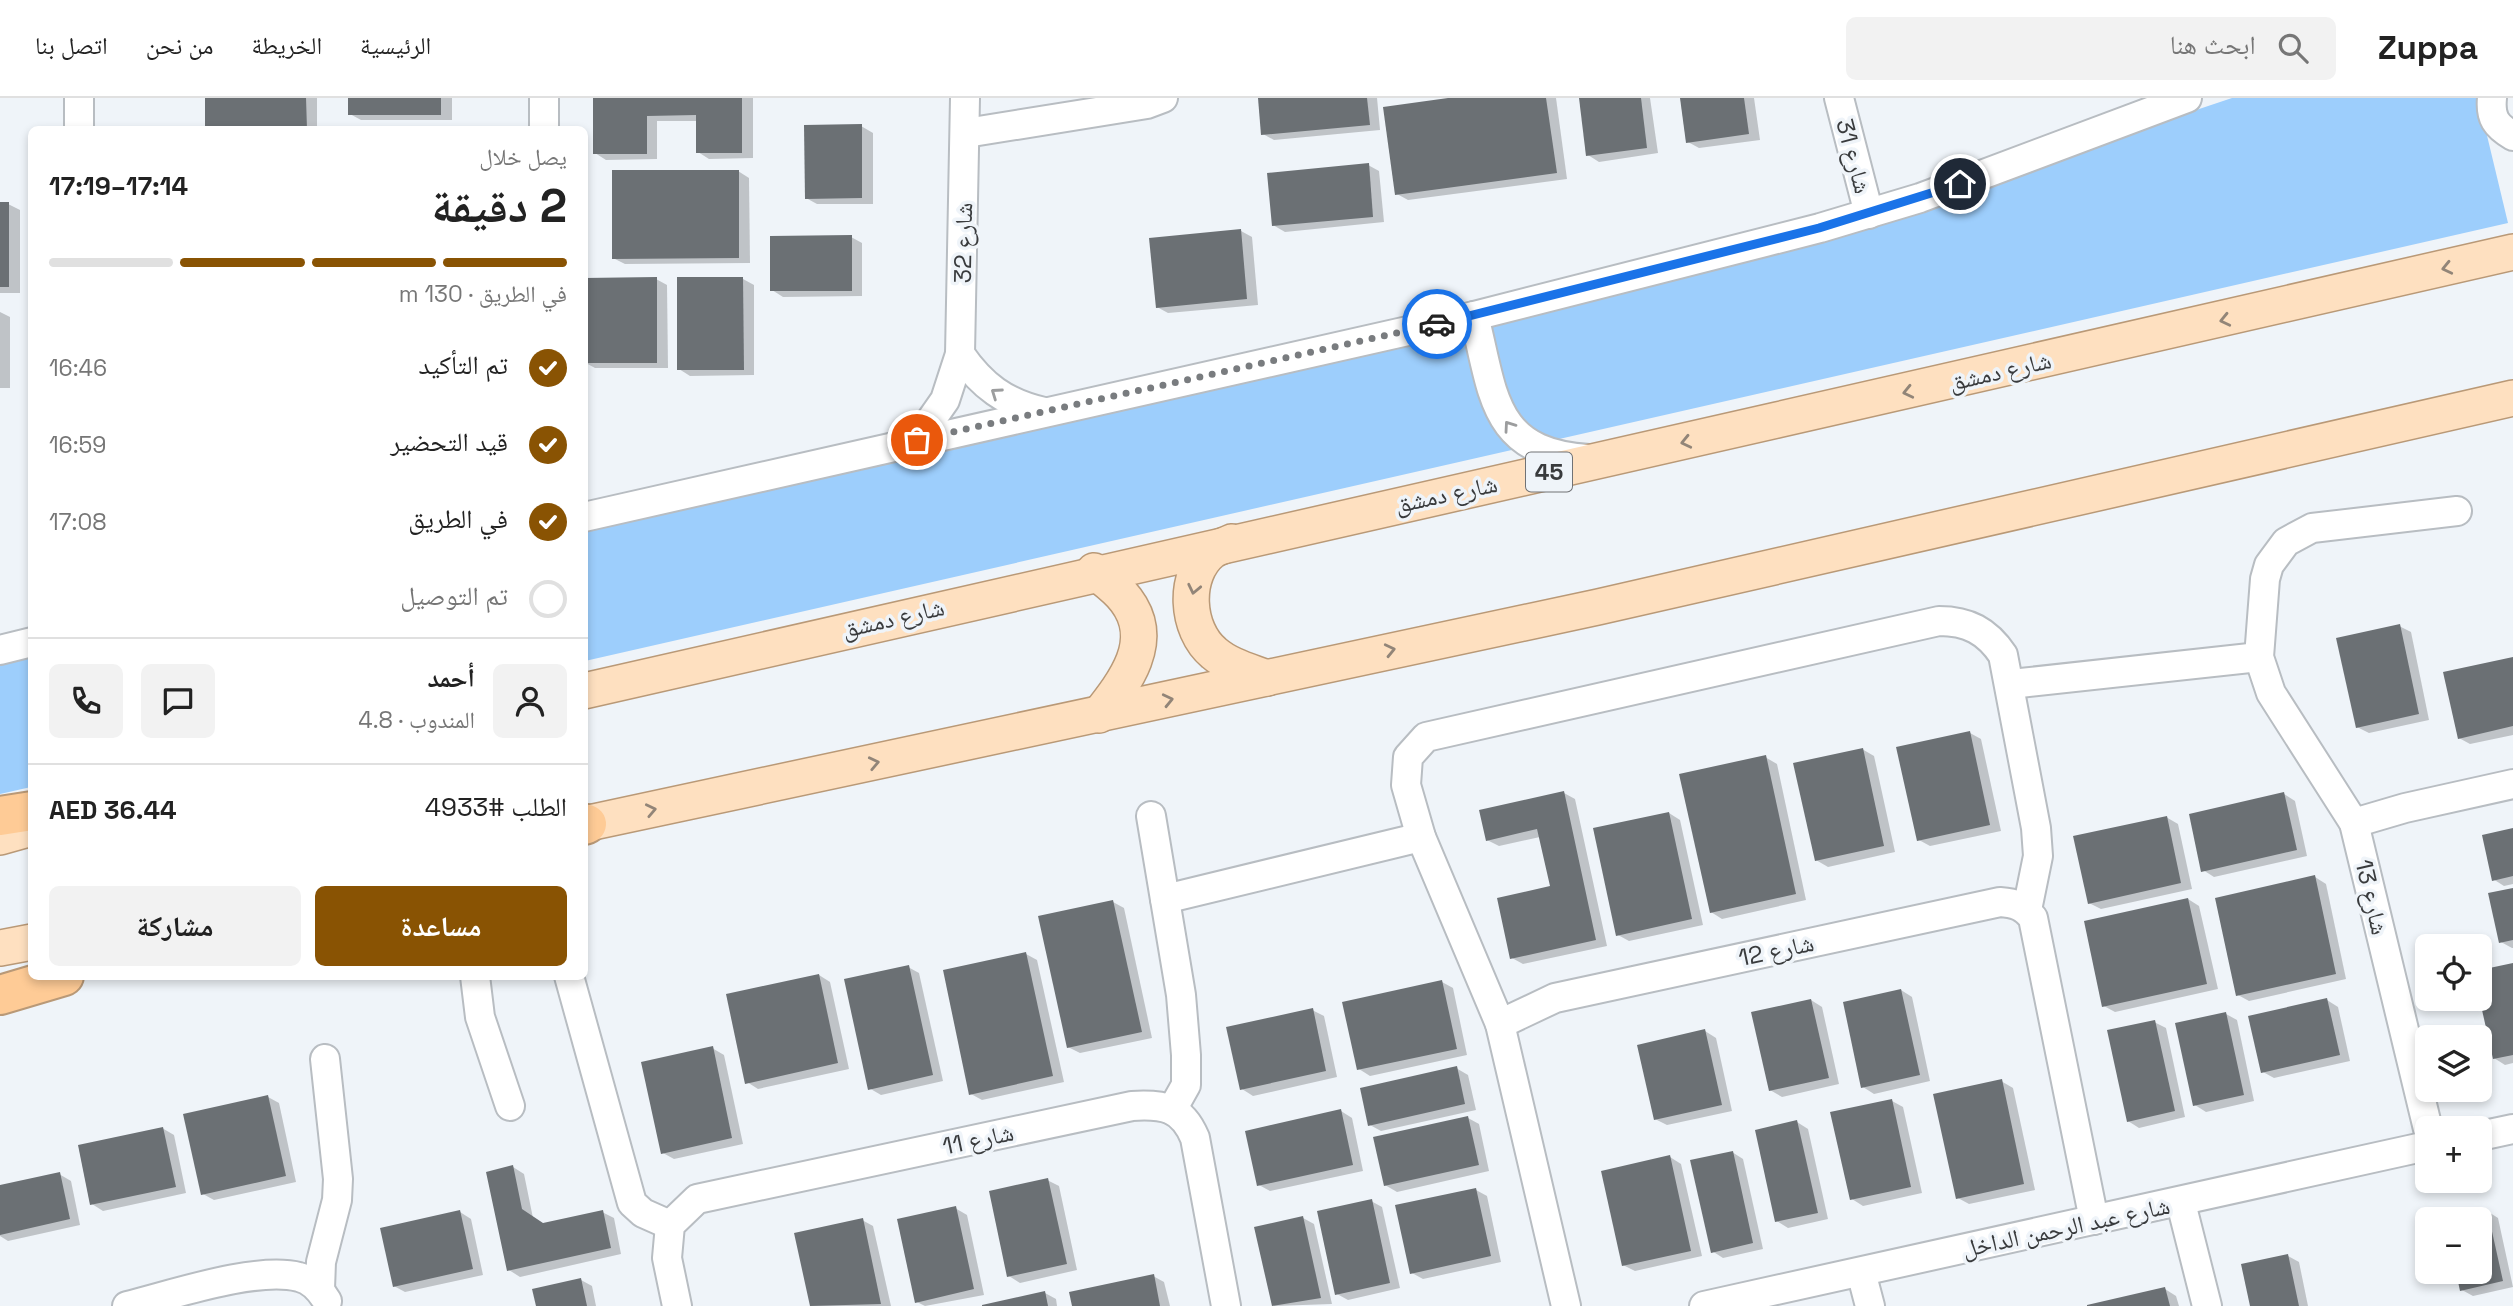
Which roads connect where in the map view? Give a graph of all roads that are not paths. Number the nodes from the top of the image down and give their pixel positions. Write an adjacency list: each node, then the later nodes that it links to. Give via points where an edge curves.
1 (79, 98): 8 (street)
2 (544, 98): 9 (street)
3 (965, 98): 10 (street, شارع 32)
4 (1163, 98): 10 (street)
5 (1839, 98): 12 (street, شارع 31)
6 (2187, 98): 12 (street)
7 (2492, 98): 11 (street, via 2491,115)
8 (79, 126)
9 (544, 126)
10 (966, 133): 15 (street, شارع 32)
11 (2513, 136)
12 (1869, 214): 14 (street)
13 (2513, 252): 19 (main road, شارع دمشق / 45, one-way to 19)
14 (1474, 316): 17 (street); 19 (street, one-way to 14, via 1564,456 1514,434 1499,409)
15 (960, 354): 17 (street, one-way to 15, via 996,394 975,376); 18 (street, شارع 32, via 945,400)
16 (2513, 398): 27 (main road, one-way to 16)
17 (1045, 412): 18 (street)
18 (917, 440): 21 (street)
19 (1616, 457): 22 (main road, شارع دمشق / 45)
20 (2457, 511): 26 (street, via 2312,528 2286,542 2265,579)
21 (588, 516)
22 (1235, 540): 23 (main road, شارع دمشق / 45); 27 (main road, one-way to 27, via 1212,552 1201,566 1192,592 1193,618 1210,650 1224,661)
23 (1094, 571): 29 (main road, شارع دمشق / 45); 30 (main road, via 1128,602 1139,636 1132,671)
24 (28, 643): 25 (street)
25 (0, 650)
26 (2259, 657): 28 (street); 36 (street, شارع 13, via 2271,693)
27 (1267, 678): 30 (main road, one-way to 27)
28 (2011, 684): 39 (street, via 2003,655 1983,632 1939,621 1426,737 1408,757 1404,776); 41 (street, via 2038,856)
29 (588, 690)
30 (1099, 715): 35 (main road, one-way to 30)
31 (2513, 784): 36 (street)
32 (28, 812): 33 (highway)
33 (0, 816)
34 (1151, 816): 40 (street)
35 (588, 823)
36 (2354, 824): 52 (street, شارع 13)
37 (28, 829): 38 (main road)
38 (0, 837)
39 (1421, 837): 40 (street); 48 (street)
40 (1165, 899): 51 (street, via 1186,1055 1185,1086)
41 (2027, 910): 48 (street, شارع 12, via 2000,902 1555,998); 57 (street, via 2033,918)
42 (28, 943): 43 (main road)
43 (0, 948)
44 (51, 980): 47 (highway)
45 (475, 980): 50 (street, via 480,1017)
46 (570, 980): 58 (street, via 632,1203)
47 (0, 995)
48 (1500, 1024): 64 (street)
49 (325, 1059): 60 (street, via 338,1179 321,1262)
50 (510, 1106)
51 (1172, 1110): 58 (street, شارع 11, via 1132,1106 697,1199); 63 (street, via 1188,1121 1195,1138)
52 (2425, 1116)
53 (2512, 1135): 54 (street)
54 (2492, 1136)
55 (2415, 1149): 56 (street, شارع عبد الرحمن الداخل)
56 (2181, 1203): 57 (street, شارع عبد الرحمن الداخل); 67 (street)
57 (2094, 1220): 59 (street, شارع عبد الرحمن الداخل)
58 (670, 1225): 62 (street, via 667,1258)
59 (1861, 1272): 65 (street, شارع عبد الرحمن الداخل); 66 (street)
60 (325, 1298): 61 (street, via 302,1277 260,1274)
61 (127, 1306)
62 (677, 1306)
63 (1226, 1306)
64 (1566, 1306)
65 (1704, 1306)
66 (1870, 1306)
67 (2207, 1306)

